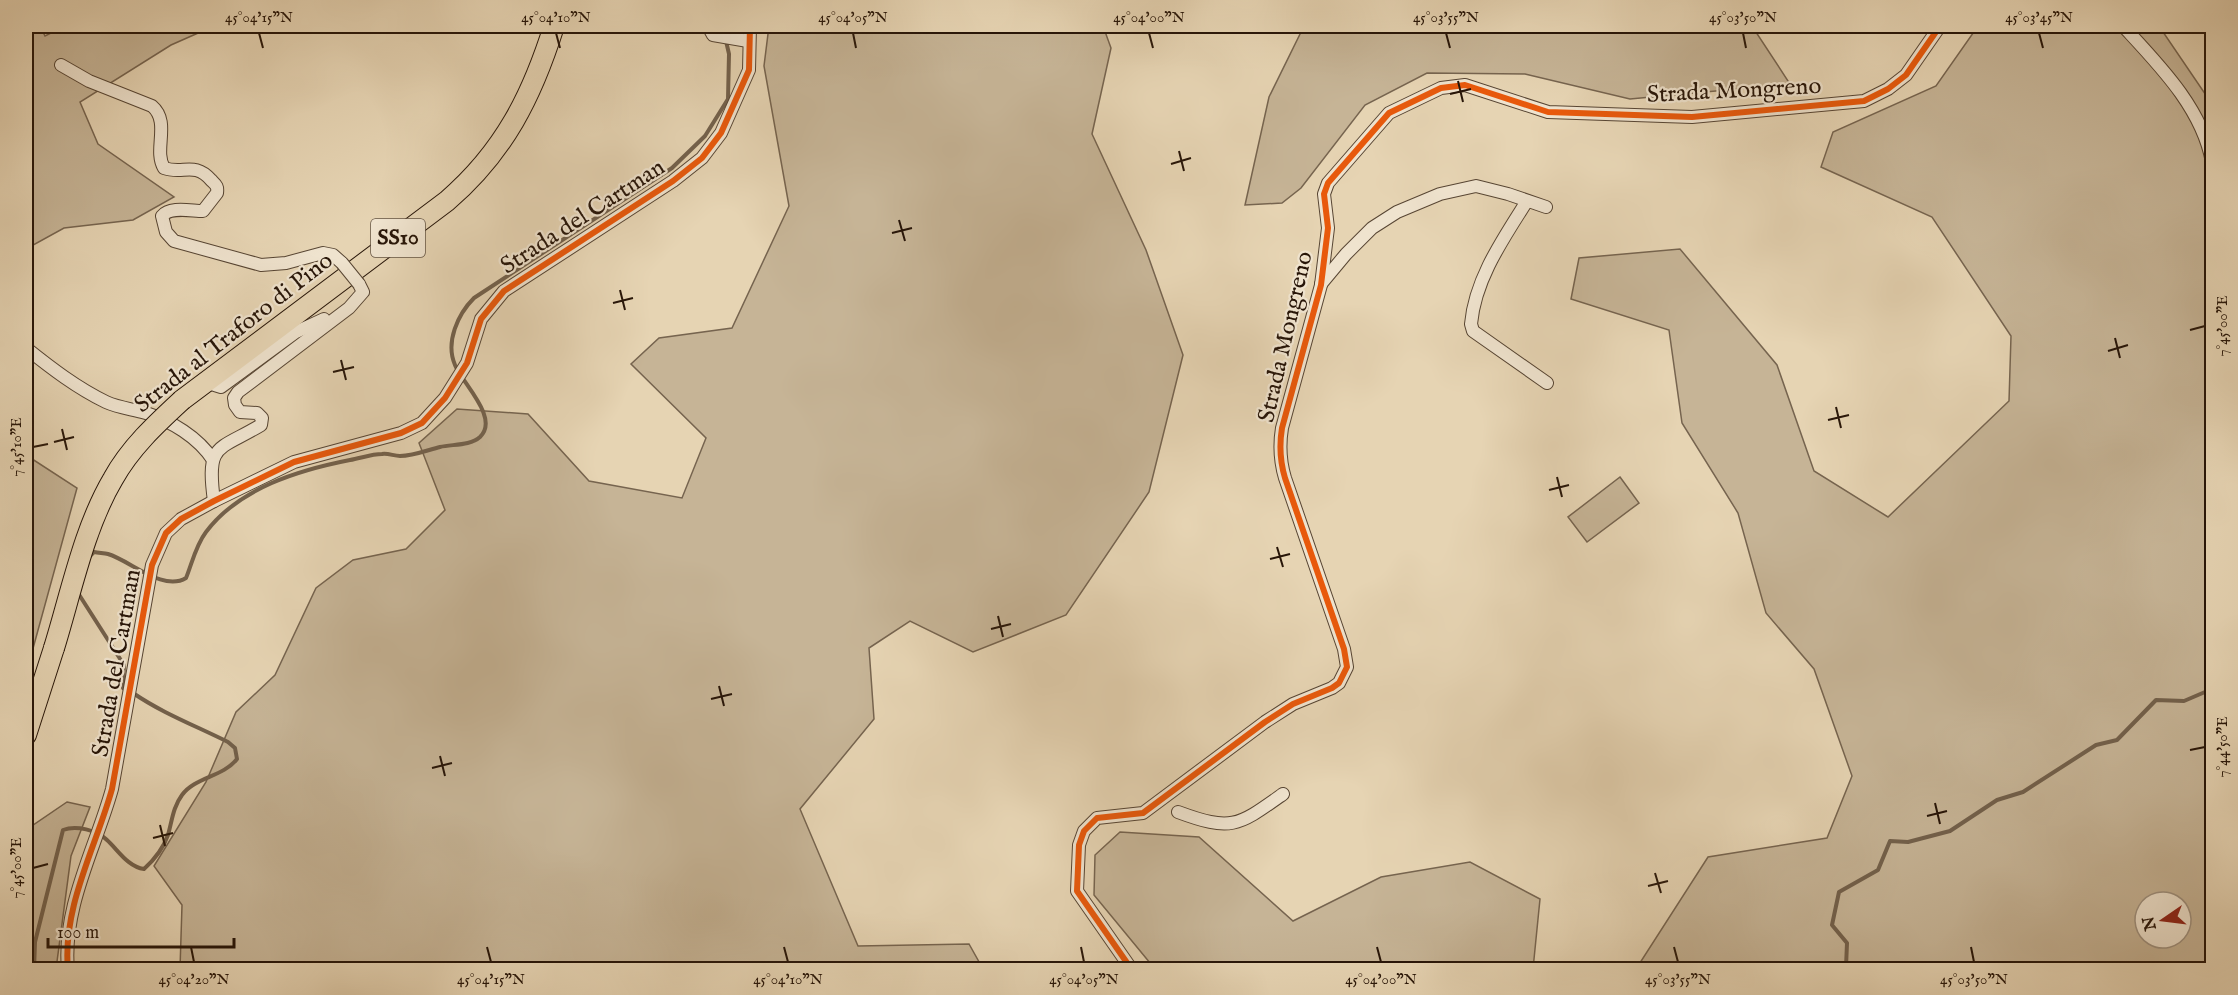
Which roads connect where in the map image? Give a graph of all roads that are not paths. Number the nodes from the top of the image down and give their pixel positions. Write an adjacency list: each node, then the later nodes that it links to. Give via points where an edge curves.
1 (708, 26): 6 (street, via 718,37)
2 (750, 26): 6 (street, Strada del Cartman)
3 (1940, 26): 11 (street, Strada Mongreno, via 1906,75 1864,101 1681,116 1548,112 1465,85 1441,88 1389,113 1328,183 1324,194 1328,228)
4 (2123, 26): 8 (street, via 2166,72 2202,128)
5 (557, 27): 14 (main road, Strada al Traforo di Pino / SS10, via 527,100 471,181)
6 (748, 41): 17 (street, Strada del Cartman, via 749,70 721,133 702,158 504,291 482,319 467,363 445,398 422,423 401,433 294,462)
7 (61, 65): 12 (street, bridge, via 156,109 164,168 201,170 216,185 217,193 203,211 165,212 162,216 166,232 174,241 261,265 323,253 333,255 363,292)
8 (2212, 162)
9 (1527, 201): 10 (street); 11 (street, via 1476,186 1440,194 1396,212 1372,228); 15 (street, via 1492,257 1471,324 1473,331)
10 (1546, 207)
11 (1321, 285): 20 (street, Strada Mongreno, via 1282,428 1281,464 1347,667 1339,683 1264,722)
12 (349, 308): 14 (street, via 296,332 221,387); 16 (street, via 238,392 234,398 237,409 257,413 262,418 261,425 218,449)
13 (26, 348): 16 (street, via 85,392 174,426 206,449)
14 (205, 382): 18 (main road, Strada al Traforo di Pino / SS10, bridge, via 148,430 113,478 88,535)
15 (1546, 383)
16 (213, 460): 17 (street)
17 (214, 501): 21 (street, Strada del Cartman, via 181,519 166,534 152,565 112,789 70,922)
18 (26, 735)
19 (1283, 794): 20 (street, via 1238,823 1208,822)
20 (1154, 805): 22 (street, Strada Mongreno, via 1143,813 1097,818 1084,831 1079,845 1077,891)
21 (68, 969)
22 (1132, 969)

